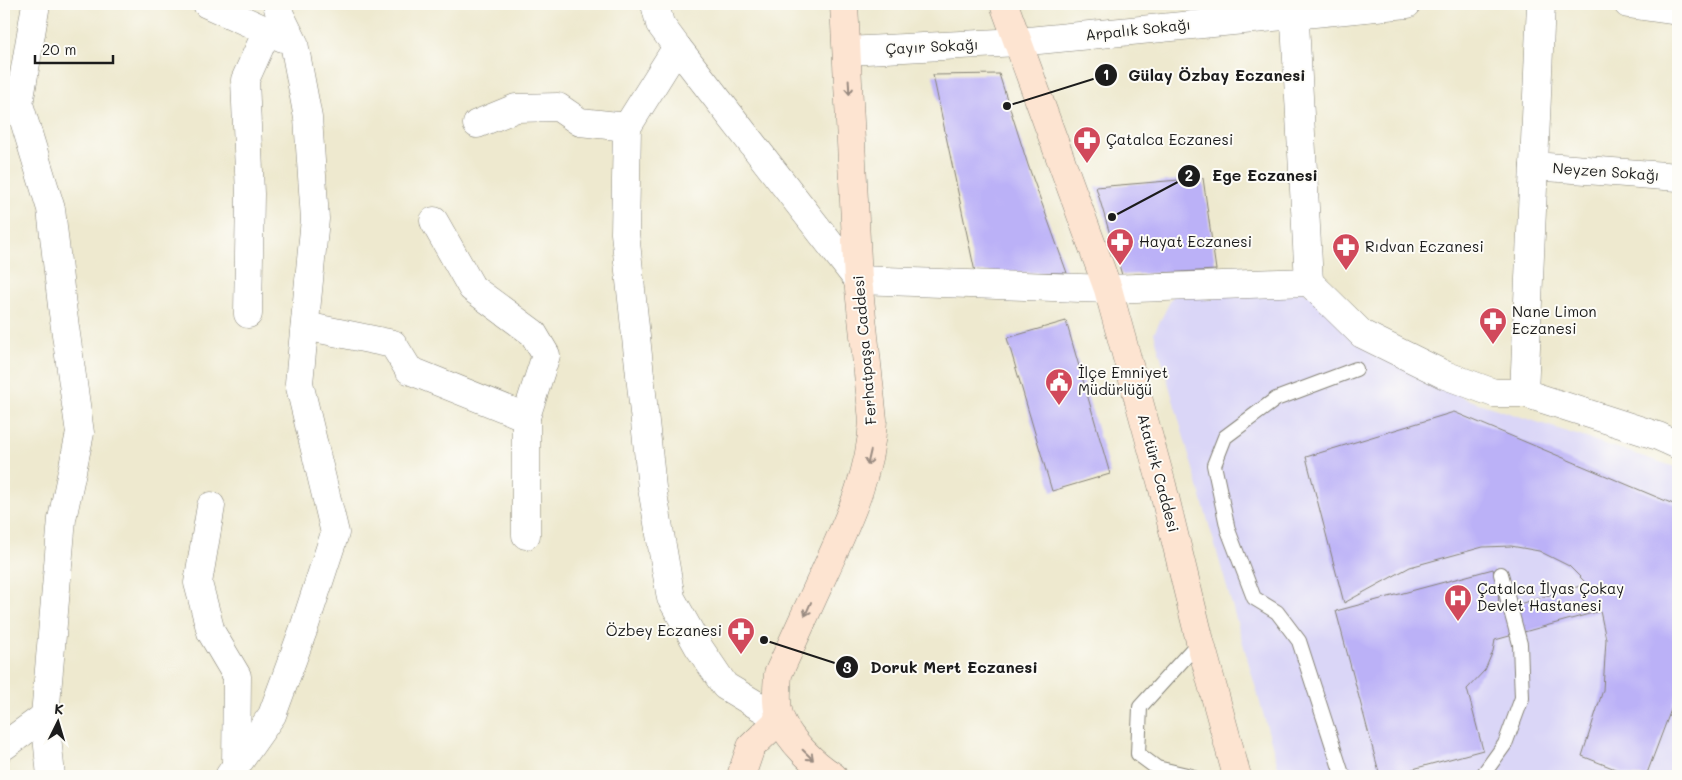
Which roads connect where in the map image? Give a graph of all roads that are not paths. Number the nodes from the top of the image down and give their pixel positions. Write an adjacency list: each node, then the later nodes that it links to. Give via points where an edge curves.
1 (36, 4): 35 (street, via 19,104 51,209 80,432 62,519)
2 (207, 4): 12 (street)
3 (277, 4): 14 (street)
4 (655, 4): 15 (street, via 660,24)
5 (844, 4): 16 (main road, Ferhatpaşa Caddesi)
6 (1004, 4): 13 (main road, Atatürk Caddesi)
7 (1407, 4): 10 (street, Arpalık Sokağı)
8 (1541, 4): 19 (street)
9 (1628, 4): 11 (street)
10 (1295, 9): 13 (street, Arpalık Sokağı); 23 (street)
11 (1678, 11)
12 (267, 31): 14 (street); 25 (street, via 245,80 250,194)
13 (1018, 42): 16 (street, Çayır Sokağı); 24 (main road, Atatürk Caddesi)
14 (294, 43): 26 (street, via 308,118 316,219)
15 (677, 47): 18 (street); 22 (street)
16 (847, 51): 22 (main road, Ferhatpaşa Caddesi, one-way to 22)
17 (476, 124): 18 (street, via 516,108 558,107 580,122)
18 (627, 127): 36 (street, via 625,233 652,488 671,598 725,686)
19 (1534, 166): 20 (street, Neyzen Sokağı); 28 (street)
20 (1678, 177)
21 (434, 221): 29 (street, via 472,288 534,334 546,355)
22 (858, 280): 24 (street); 36 (main road, Ferhatpaşa Caddesi, one-way to 36, via 873,420 872,443 852,507 778,674 776,696)
23 (1309, 282): 24 (street); 28 (street, via 1362,334 1445,375 1494,393)
24 (1108, 289): 34 (main road, Atatürk Caddesi, via 1162,484)
25 (248, 314)
26 (305, 326): 29 (street, via 393,344 409,370); 38 (street, via 299,382 335,533 272,715)
27 (1356, 369): 44 (lane, via 1276,399 1224,437 1214,465 1228,530 1254,598 1277,612 1299,641)
28 (1524, 393): 30 (street)
29 (526, 417): 32 (street)
30 (1678, 445)
31 (212, 506): 38 (street, via 198,583 211,632 237,676)
32 (526, 535)
33 (1501, 574): 45 (lane, via 1520,644 1522,698 1505,744)
34 (1200, 641): 42 (lane, via 1140,707 1138,754 1157,768); 43 (main road, Atatürk Caddesi)
35 (45, 716): 37 (street); 39 (street)
36 (780, 719): 40 (main road, via 751,747); 41 (main road, Ferhatpaşa Caddesi, one-way to 41, via 798,745)
37 (4, 746)
38 (233, 771)
39 (50, 776)
40 (741, 776)
41 (833, 776)
42 (1191, 776)
43 (1236, 776)
44 (1344, 776)
45 (1482, 776)

